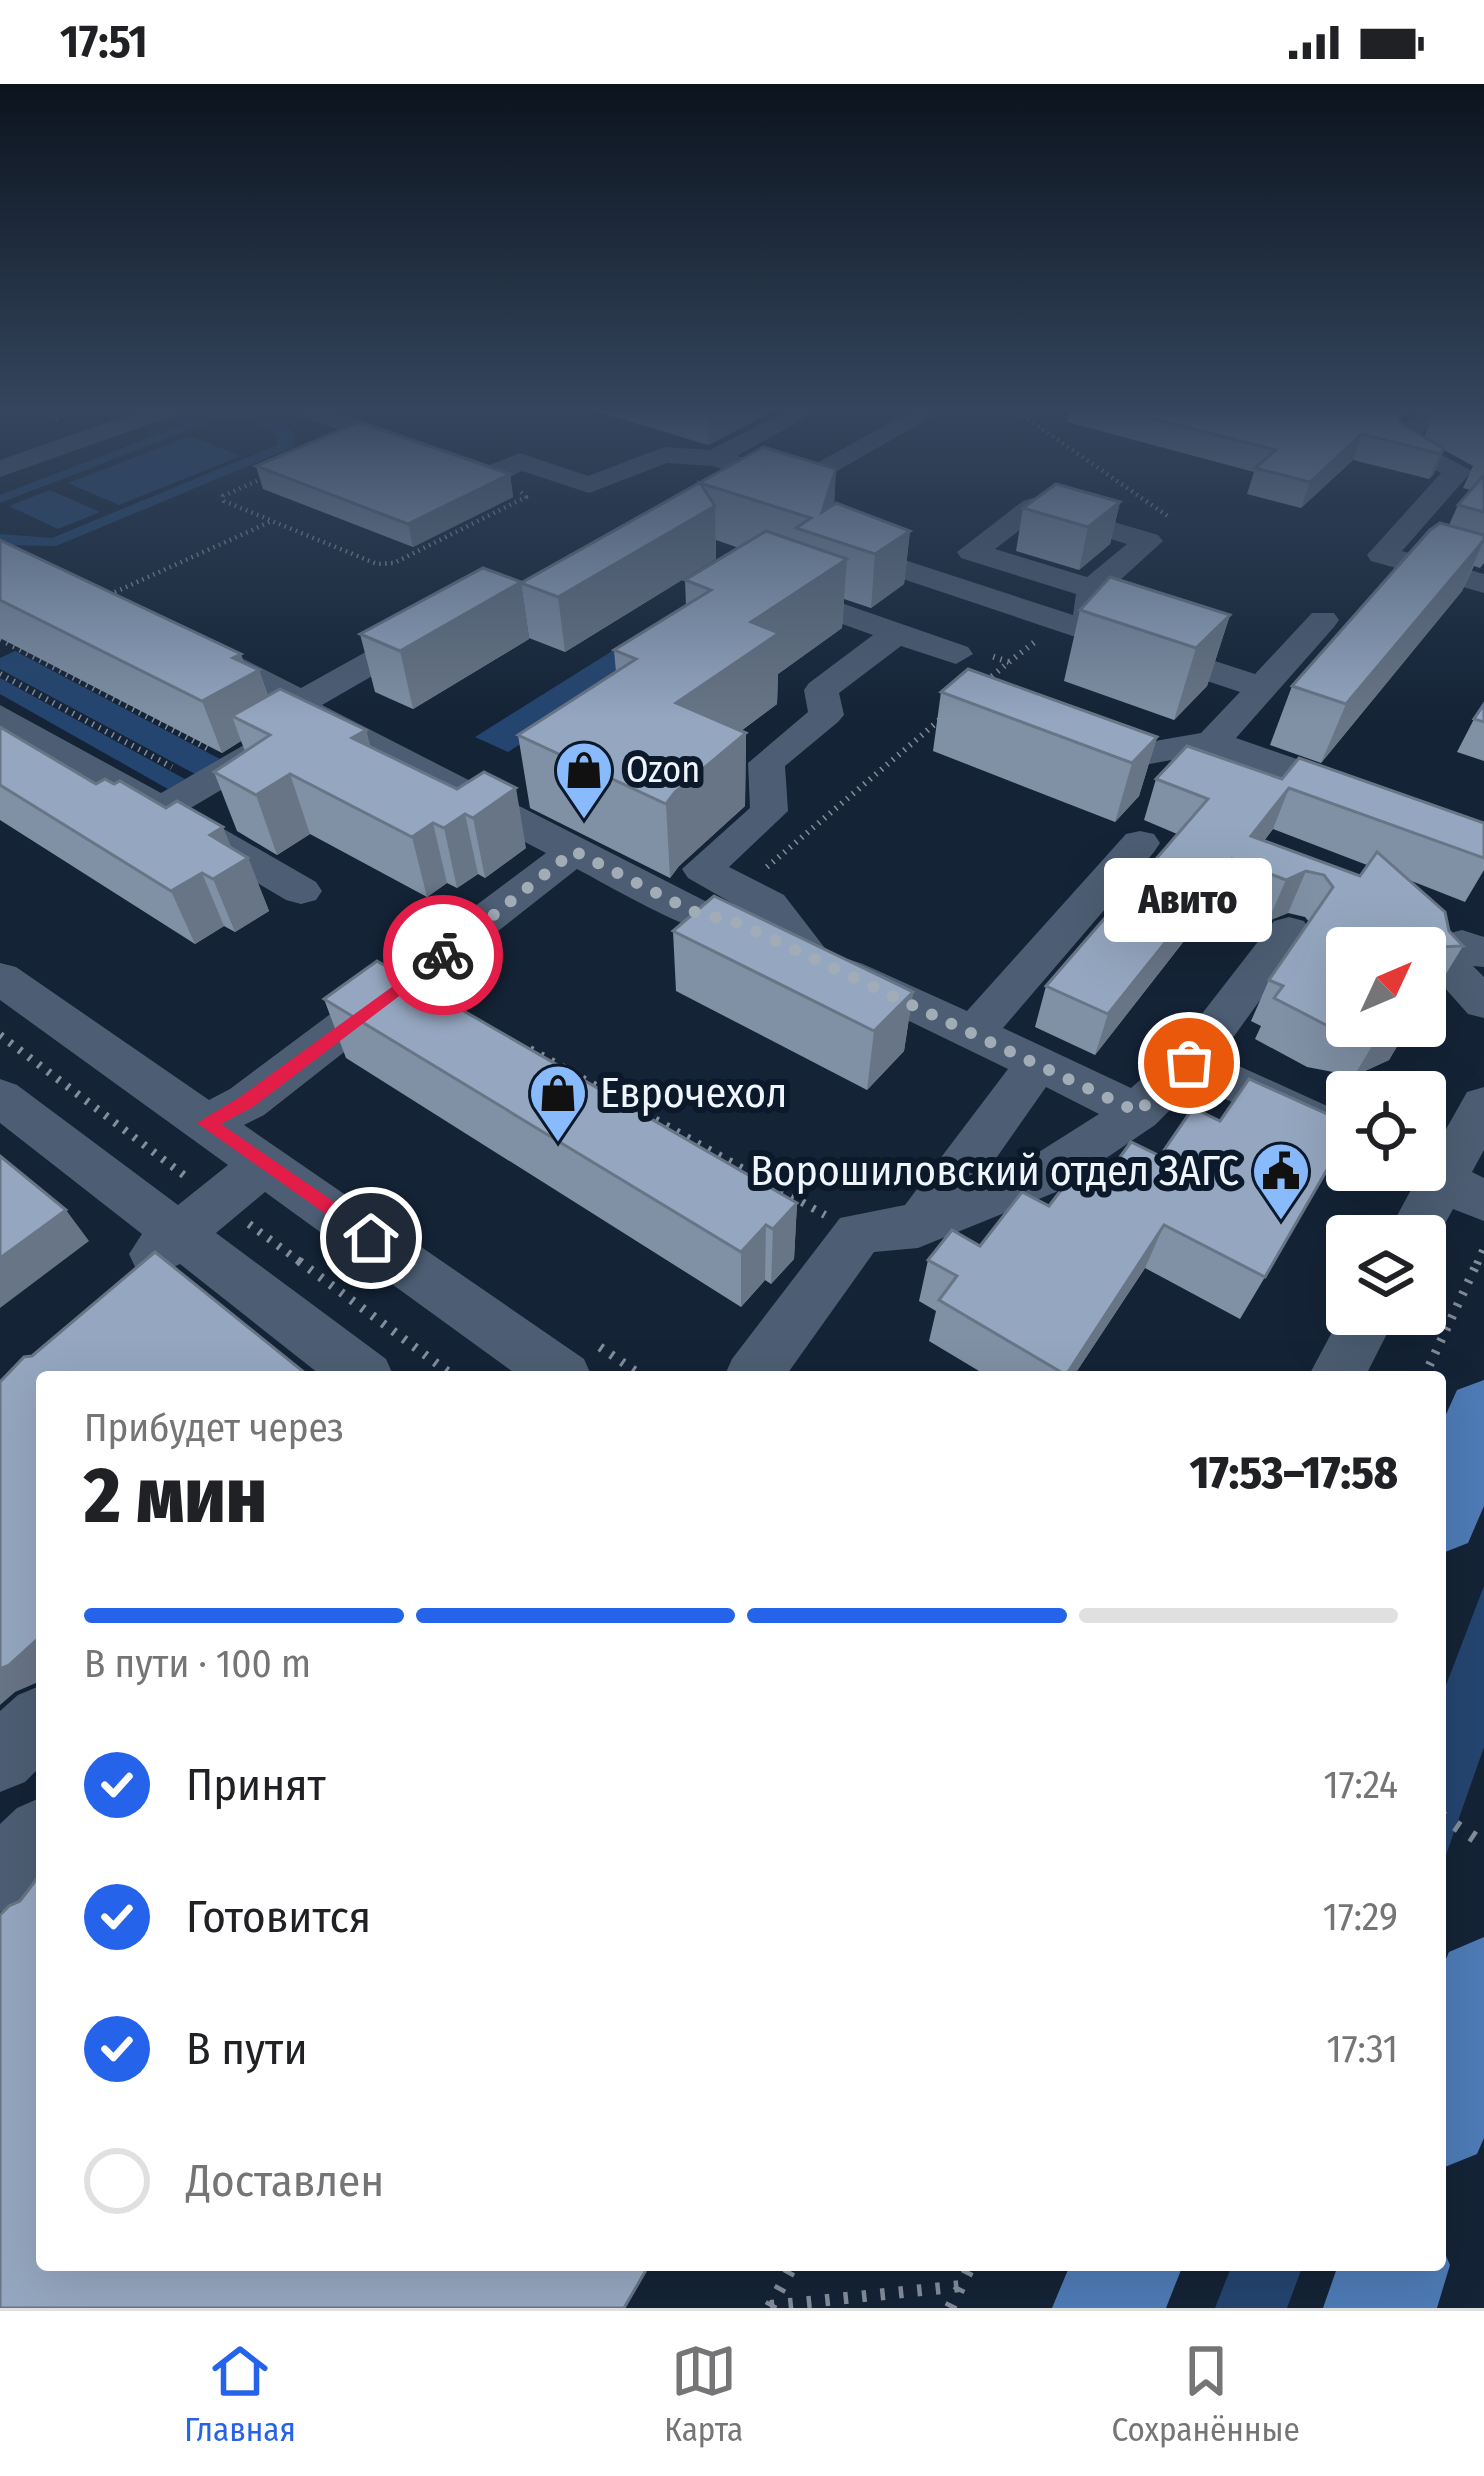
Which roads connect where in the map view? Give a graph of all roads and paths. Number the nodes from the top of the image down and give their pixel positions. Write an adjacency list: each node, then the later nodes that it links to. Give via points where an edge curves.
1 (252, 513): 7 (path)
2 (494, 513): 7 (path, via 394,563 376,564)
3 (1025, 513): 12 (street, via 972,552)
4 (1053, 513): 8 (street)
5 (1163, 513): 8 (path, via 1173,520)
6 (1420, 513): 11 (street, via 1382,555)
7 (272, 521): 13 (path)
8 (1148, 541): 12 (street)
9 (860, 555): 16 (street)
10 (747, 581): 17 (street)
11 (1484, 584)
12 (1092, 589): 16 (street)
13 (98, 600): 23 (street, via 272,685)
14 (464, 609): 23 (street)
15 (1323, 620): 21 (street)
16 (1087, 628): 21 (street)
17 (897, 633): 19 (street); 33 (street, via 821,690 826,715 766,763 769,811 704,864 707,874)
18 (0, 639): 27 (path)
19 (956, 654)
20 (0, 674): 28 (path)
21 (1263, 688): 25 (street)
22 (956, 706): 33 (path)
23 (307, 711): 29 (street); 32 (street, via 515,810)
24 (0, 716): 29 (street)
25 (1213, 742): 26 (street, via 1100,762); 30 (street)
26 (1059, 746)
27 (208, 749)
28 (176, 769)
29 (161, 809): 34 (street)
30 (1484, 837)
31 (1140, 843): 40 (street)
32 (574, 851): 37 (street, via 692,911); 47 (street, via 247,1102)
33 (741, 890): 37 (street, via 769,904)
34 (301, 891)
35 (1289, 931): 43 (street)
36 (1484, 952): 39 (street, via 1462,944 1450,969)
37 (809, 956): 40 (street)
38 (0, 978): 47 (street)
39 (1484, 1003)
40 (974, 1034): 42 (street)
41 (512, 1039): 53 (path)
42 (1038, 1063): 46 (street); 52 (street)
43 (1189, 1063): 46 (street); 48 (street)
44 (0, 1096): 54 (street)
45 (1484, 1105): 50 (street)
46 (1138, 1112): 52 (street, via 1038,1181)
47 (207, 1123): 49 (street)
48 (1326, 1126)
49 (265, 1162): 54 (street); 58 (street)
50 (1449, 1184): 51 (street)
51 (1427, 1215)
52 (918, 1227): 53 (street)
53 (858, 1233): 60 (street)
54 (179, 1234): 56 (street); 59 (street)
55 (1484, 1247): 62 (path)
56 (125, 1279)
57 (1359, 1335): 61 (street)
58 (526, 1367)
59 (358, 1371)
60 (756, 1371)
61 (1339, 1371)
62 (1427, 1371)
63 (1484, 1414): 64 (main road)
64 (1446, 1502)
65 (36, 1724): 66 (street)
66 (0, 1757)
67 (1446, 1819): 69 (path)
68 (36, 1839): 70 (street)
69 (1484, 1844)
70 (0, 1875)
71 (1472, 1996): 72 (main road)
72 (1446, 2094)
73 (790, 2271): 78 (path)
74 (968, 2271): 77 (path)
75 (1124, 2271): 80 (main road)
76 (1392, 2271): 81 (main road)
77 (961, 2286): 78 (path); 79 (path)
78 (770, 2307)
79 (950, 2308)
80 (1109, 2308)
81 (1380, 2308)

